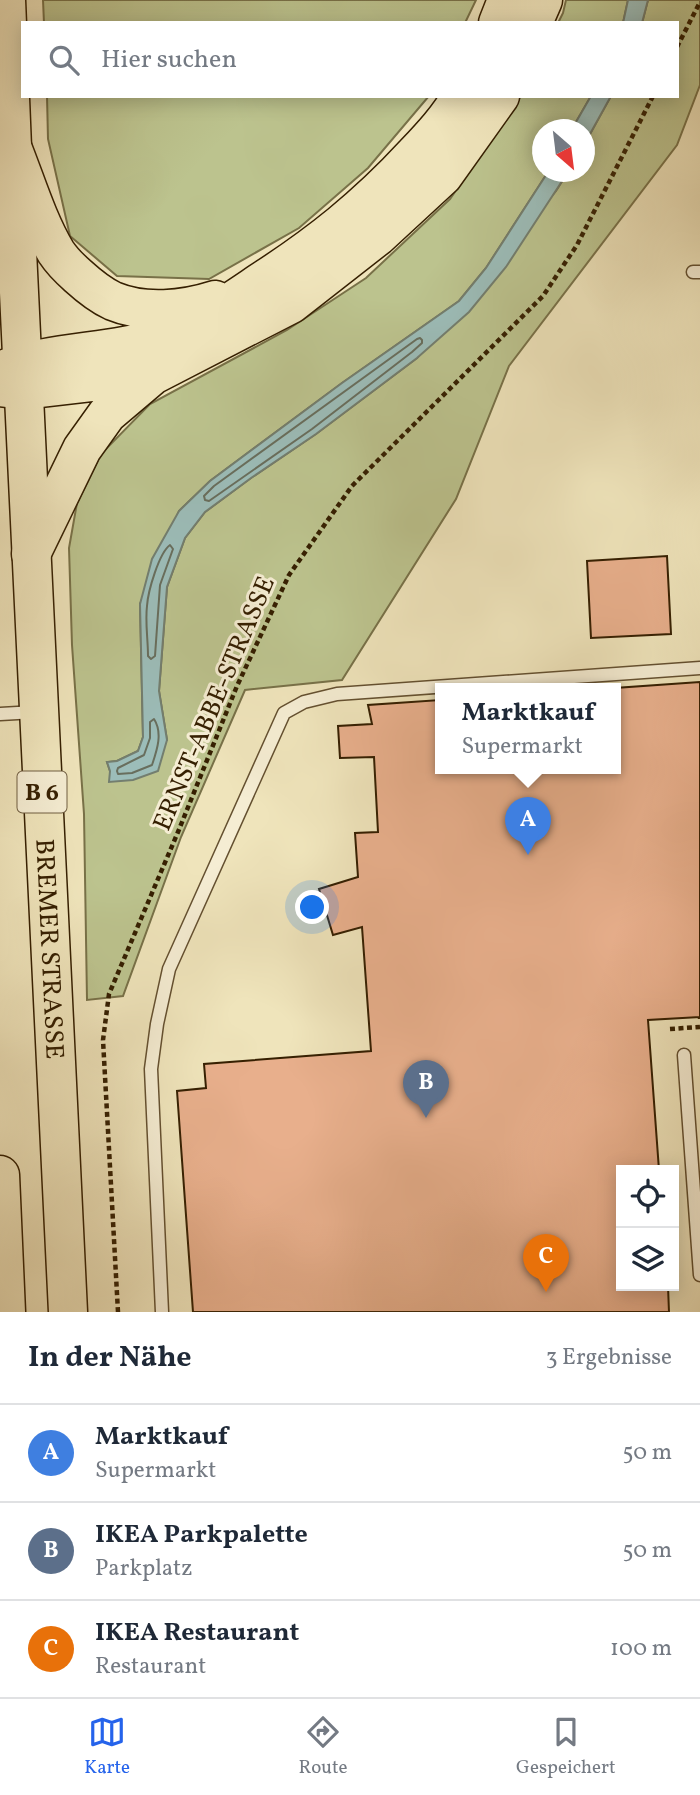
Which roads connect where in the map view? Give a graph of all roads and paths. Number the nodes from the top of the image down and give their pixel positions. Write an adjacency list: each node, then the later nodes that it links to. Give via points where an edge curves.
1 (6, 0): 11 (main road, BREMER STRASSE / B 6)
2 (507, 0): 5 (main road)
3 (543, 0): 6 (main road)
4 (700, 2): 7 (path)
5 (499, 21)
6 (534, 21)
7 (679, 43)
8 (460, 98): 12 (main road, via 433,135 359,210)
9 (499, 98): 13 (main road, via 443,176 378,236 291,304)
10 (652, 98): 28 (path, ERNST-ABBE-STRASSE, via 577,244 543,296 352,485 289,575 237,686 108,994 103,1040)
11 (12, 147): 12 (main road, via 47,236 58,255 92,289 131,307 152,309 203,304); 14 (main road, BREMER STRASSE / B 6)
12 (259, 283): 14 (main road, via 210,315 166,336)
13 (153, 375): 14 (main road); 15 (main road, via 107,414 82,449)
14 (11, 377): 15 (main road, BREMER STRASSE / B 6)
15 (31, 554): 19 (main road, BREMER STRASSE / B 6)
16 (700, 668): 17 (lane)
17 (491, 683)
18 (435, 687): 29 (lane, via 337,694 304,702 284,713 169,969 151,1069)
19 (39, 711): 20 (lane); 27 (main road, BREMER STRASSE / B 6)
20 (0, 714)
21 (700, 1027): 22 (path)
22 (670, 1029)
23 (684, 1055): 25 (lane)
24 (0, 1175): 26 (main road)
25 (700, 1275)
26 (6, 1312)
27 (68, 1312)
28 (118, 1312)
29 (162, 1312)

